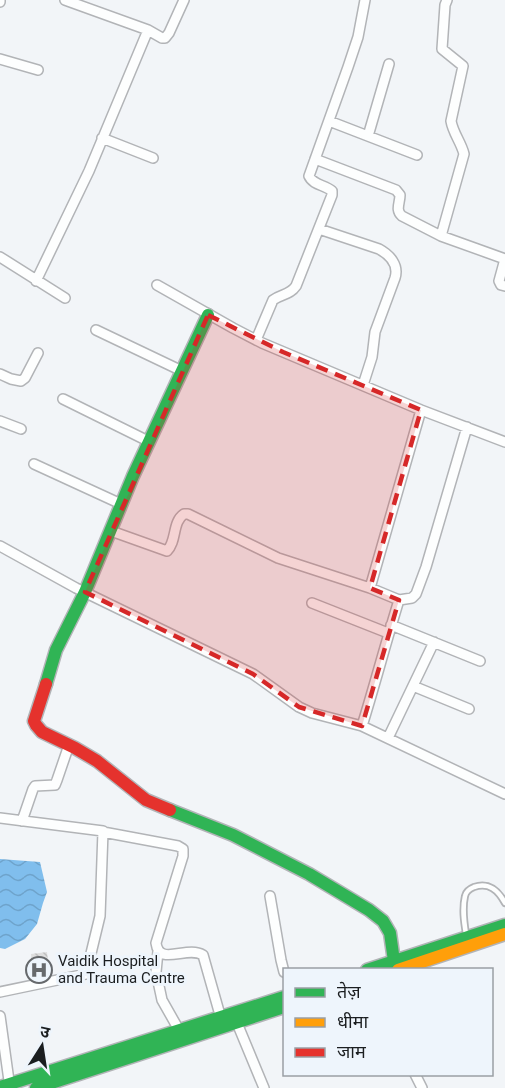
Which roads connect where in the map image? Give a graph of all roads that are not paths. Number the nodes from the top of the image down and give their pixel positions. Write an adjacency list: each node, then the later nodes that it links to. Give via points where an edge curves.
1 (65, 0): 5 (street)
2 (184, 0): 5 (street, via 167,37)
3 (366, 0): 9 (street, via 358,37)
4 (447, 0): 16 (street, via 442,49 463,66 451,120 464,154)
5 (148, 30): 11 (street)
6 (0, 59): 8 (street)
7 (389, 64): 10 (street)
8 (38, 70)
9 (329, 121): 10 (street); 14 (street)
10 (368, 136): 12 (street)
11 (102, 138): 13 (street); 19 (street)
12 (417, 156)
13 (153, 158)
14 (315, 159): 15 (street, via 310,180 332,191); 16 (street, via 399,192 399,213)
15 (319, 229): 25 (street, via 296,286 273,300); 29 (street, via 379,249 396,265)
16 (441, 236): 18 (street)
17 (0, 257): 19 (street)
18 (505, 259): 21 (street, via 500,281)
19 (36, 281): 22 (street)
20 (157, 285): 23 (street)
21 (505, 286)
22 (65, 298)
23 (208, 315): 25 (street); 27 (street)
24 (96, 330): 27 (street)
25 (256, 340): 29 (street)
26 (38, 353): 28 (street, via 21,381)
27 (182, 371): 35 (street)
28 (0, 375)
29 (363, 385): 31 (street)
30 (63, 399): 35 (street)
31 (421, 410): 33 (street); 41 (street)
32 (0, 421): 34 (street)
33 (467, 427): 36 (street); 43 (street, via 416,594)
34 (21, 429)
35 (150, 442): 38 (street)
36 (505, 442)
37 (34, 464): 38 (street)
38 (122, 504): 39 (street)
39 (111, 531): 41 (street, via 167,551 178,519 188,514 278,558); 42 (street)
40 (0, 546): 42 (street)
41 (370, 588): 43 (street)
42 (85, 592): 50 (street, via 253,674 312,713); 52 (street, via 56,650 34,721 42,732)
43 (399, 600): 45 (street)
44 (312, 603): 45 (street)
45 (390, 629): 46 (street); 50 (street)
46 (434, 642): 47 (street); 48 (street)
47 (480, 661)
48 (413, 686): 49 (street); 51 (street)
49 (469, 709)
50 (362, 726): 51 (street)
51 (388, 738): 53 (street)
52 (69, 745): 55 (street, via 55,785 35,786); 63 (street, via 86,753 146,800 233,835 369,910 390,933)
53 (505, 795)
54 (0, 818): 55 (street)
55 (22, 821): 56 (street)
56 (103, 832): 62 (street, via 183,849 156,943); 66 (street, via 100,916 86,974)
57 (270, 896): 64 (street)
58 (505, 903): 61 (lane, via 488,886 469,889 463,906)
59 (505, 924): 61 (street)
60 (505, 934): 63 (street)
61 (466, 937): 63 (street)
62 (158, 951): 70 (street, via 168,956 195,951 203,955); 72 (street, via 156,972 162,999)
63 (396, 965): 65 (street)
64 (284, 968)
65 (374, 968)
66 (0, 992)
67 (283, 998): 70 (street)
68 (283, 1008): 71 (street)
69 (0, 1016): 73 (street)
70 (222, 1022): 71 (street); 72 (street); 74 (street)
71 (237, 1023): 75 (street)
72 (179, 1030): 73 (street)
73 (7, 1086)
74 (36, 1088)
75 (264, 1088)

